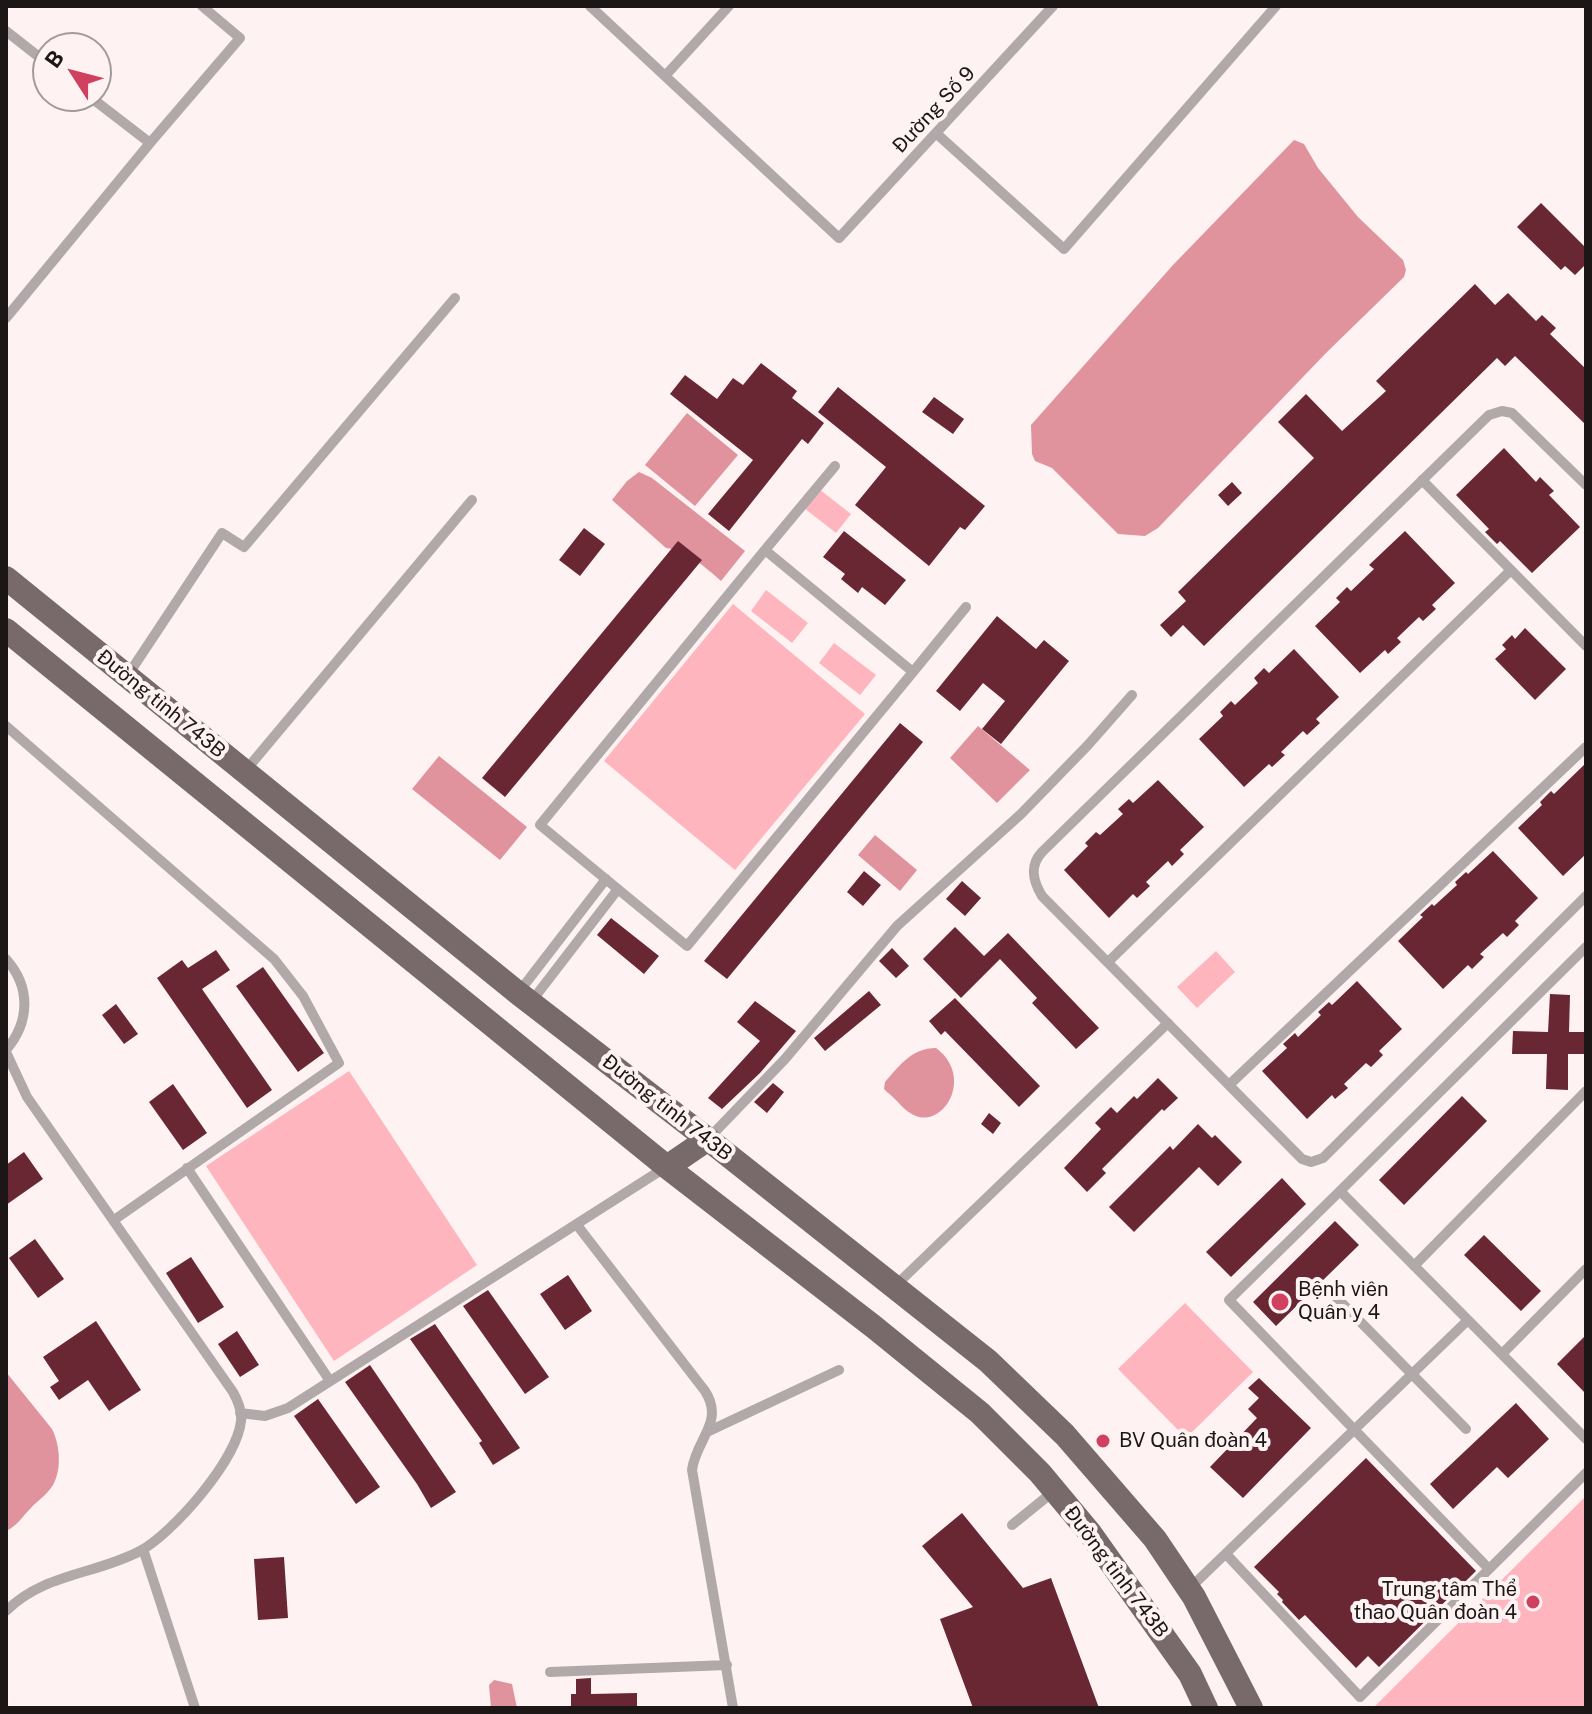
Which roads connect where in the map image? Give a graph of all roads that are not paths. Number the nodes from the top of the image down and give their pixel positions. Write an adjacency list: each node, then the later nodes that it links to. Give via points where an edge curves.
1 (202, 6): 11 (lane, via 240,38)
2 (590, 6): 8 (lane)
3 (729, 6): 8 (lane)
4 (1053, 6): 10 (lane, Đường Số 9)
5 (1276, 6): 10 (lane, via 1064,249)
6 (6, 31): 7 (lane)
7 (32, 51)
8 (665, 76): 10 (lane, Đường Số 9, via 839,238)
9 (110, 112): 11 (lane)
10 (937, 134)
11 (150, 143): 13 (lane)
12 (455, 298): 25 (lane, via 244,547 222,533)
13 (6, 318)
14 (835, 466): 18 (lane)
15 (1422, 480): 16 (lane, via 1489,415 1502,411 1517,416); 19 (lane); 35 (lane, via 1037,857 1033,874 1042,896)
16 (1586, 485)
17 (472, 500): 29 (lane)
18 (765, 550): 24 (lane); 30 (lane, via 540,825)
19 (1511, 570): 23 (lane); 35 (lane)
20 (6, 578): 25 (main road, Đường tỉnh 743B)
21 (966, 607): 24 (lane)
22 (6, 630): 42 (main road, Đường tỉnh 743B)
23 (1586, 646)
24 (913, 672): 31 (lane, via 687,946)
25 (127, 676): 29 (main road, Đường tỉnh 743B)
26 (1132, 695): 41 (lane, via 1021,814 897,926 785,1059)
27 (6, 726): 43 (lane, via 274,959 303,996 339,1063)
28 (1586, 747): 39 (lane)
29 (245, 772): 36 (main road, Đường tỉnh 743B)
30 (606, 879): 31 (lane); 36 (lane)
31 (618, 889): 36 (lane)
32 (1586, 896): 39 (lane, via 1319,1160 1302,1159)
33 (1586, 947): 44 (lane)
34 (6, 959): 38 (lane, via 20,979 25,1004 20,1029)
35 (1108, 962): 37 (lane)
36 (524, 998): 41 (main road, Đường tỉnh 743B)
37 (1168, 1023): 39 (lane); 49 (lane)
38 (6, 1051): 45 (lane, via 27,1097)
39 (1229, 1085)
40 (1586, 1091): 47 (lane)
41 (708, 1139): 42 (main road); 49 (main road, Đường tỉnh 743B)
42 (667, 1167): 46 (lane); 62 (main road, Đường tỉnh 743B, via 980,1413)
43 (187, 1168): 45 (lane); 55 (lane)
44 (1340, 1191): 47 (lane); 58 (lane, via 1229,1300)
45 (114, 1220): 56 (lane, via 233,1392)
46 (577, 1225): 55 (lane); 59 (lane, via 710,1398 713,1416)
47 (1414, 1266): 51 (lane)
48 (1586, 1269): 52 (lane)
49 (893, 1288): 67 (main road, Đường tỉnh 743B, via 988,1361 1065,1435 1155,1539)
50 (1330, 1291): 54 (lane)
51 (1468, 1320): 52 (lane); 54 (lane)
52 (1502, 1354): 60 (lane)
53 (839, 1370): 59 (lane)
54 (1412, 1374): 57 (lane); 58 (lane)
55 (330, 1381): 56 (lane, via 280,1412)
56 (240, 1413): 64 (lane, via 230,1451 205,1489)
57 (1466, 1429)
58 (1354, 1430): 65 (lane); 66 (lane)
59 (706, 1433): 70 (lane, via 693,1459 693,1481)
60 (1586, 1439)
61 (1586, 1473): 66 (lane)
62 (1054, 1491): 63 (lane); 74 (main road, Đường tỉnh 743B, via 1141,1601)
63 (1012, 1525)
64 (143, 1549): 68 (lane, via 47,1582); 72 (lane)
65 (1226, 1554): 66 (lane, via 1360,1697); 67 (lane)
66 (1489, 1569)
67 (1189, 1589): 75 (main road, Đường tỉnh 743B)
68 (10, 1601): 69 (lane)
69 (6, 1611)
70 (727, 1665): 71 (lane); 73 (lane)
71 (550, 1672)
72 (195, 1708)
73 (733, 1708)
74 (1206, 1708)
75 (1251, 1708)

